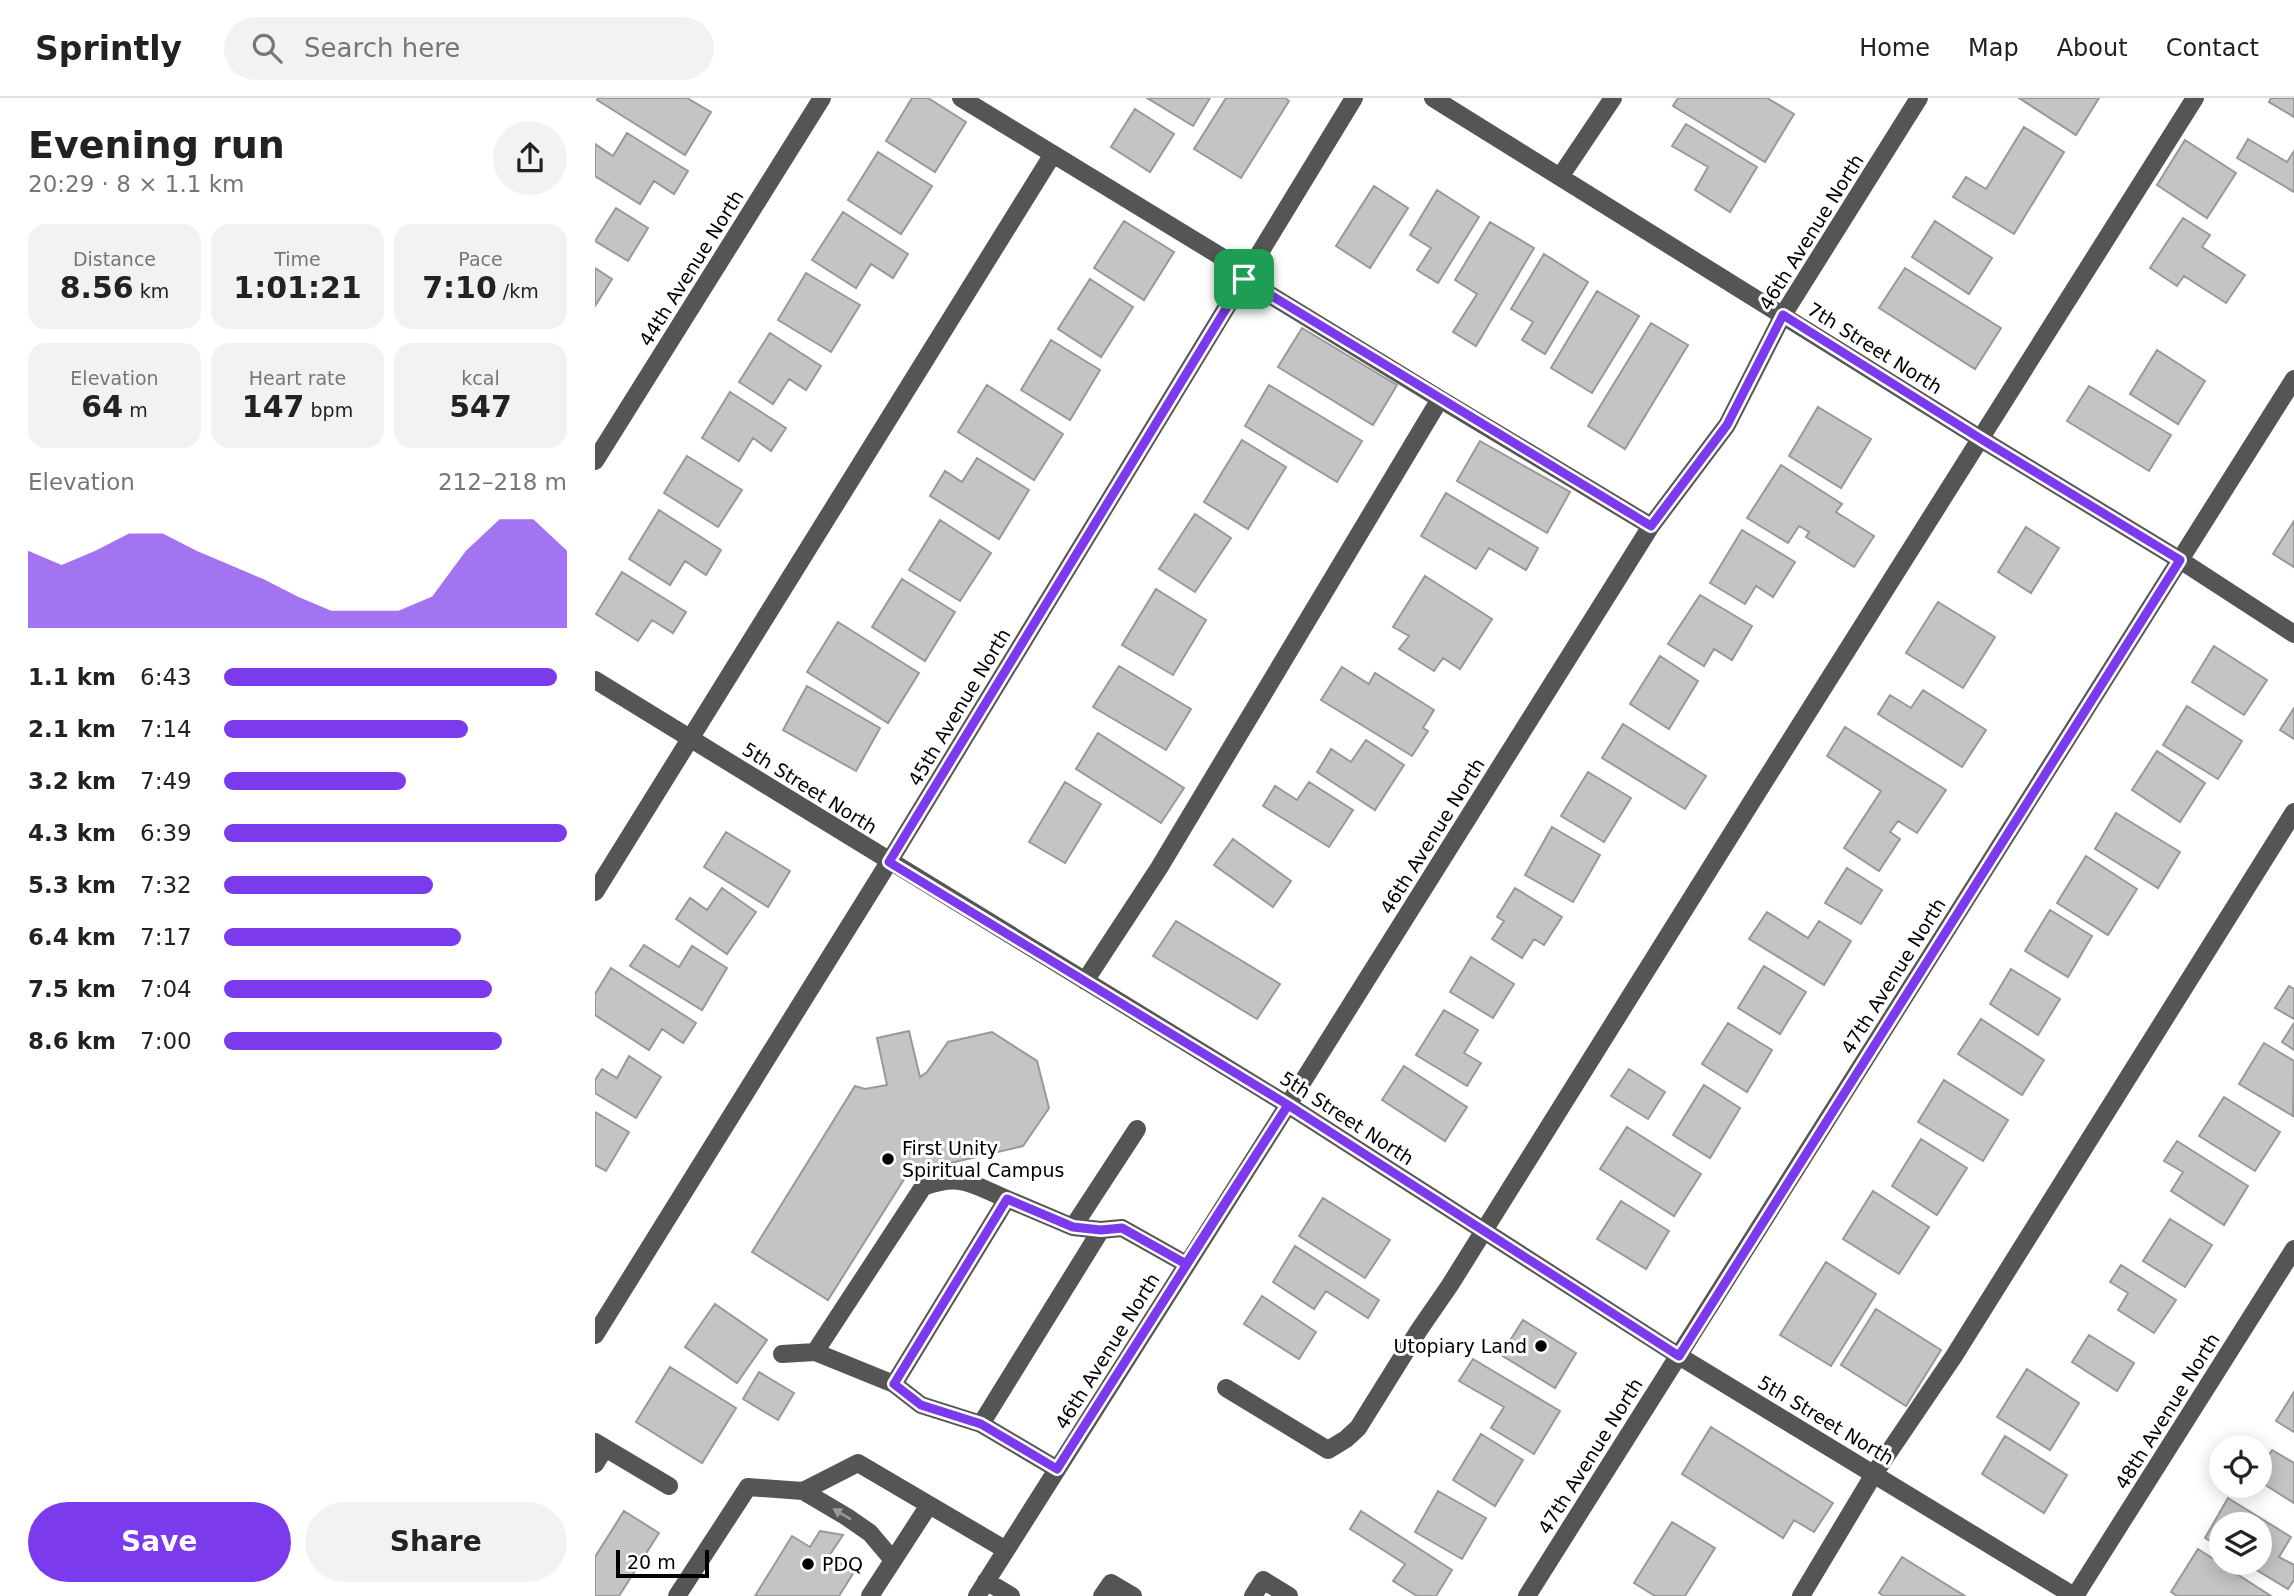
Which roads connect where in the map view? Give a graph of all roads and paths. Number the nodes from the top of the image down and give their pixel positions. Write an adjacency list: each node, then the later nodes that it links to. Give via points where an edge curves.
1 (822, 98): 15 (street, 44th Avenue North)
2 (961, 98): 8 (street)
3 (1354, 98): 10 (street, 45th Avenue North)
4 (1433, 98): 9 (street, 7th Street North)
5 (1613, 98): 9 (street)
6 (1919, 98): 11 (street, 46th Avenue North)
7 (2195, 98): 14 (street)
8 (1053, 154): 10 (street); 20 (street)
9 (1560, 177): 11 (street, 7th Street North)
10 (1246, 276): 13 (street); 22 (street, 45th Avenue North)
11 (1783, 315): 14 (street, 7th Street North); 16 (street, 46th Avenue North, via 1727,425)
12 (2294, 379): 17 (street, 47th Avenue North)
13 (1440, 399): 16 (street); 24 (street, via 1166,857)
14 (1981, 439): 17 (street, 7th Street North); 30 (street)
15 (595, 461)
16 (1651, 526): 25 (street, 46th Avenue North)
17 (2180, 560): 18 (street, 7th Street North); 36 (street, 47th Avenue North)
18 (2294, 634)
19 (595, 680): 20 (street, 5th Street North)
20 (691, 739): 22 (street, 5th Street North); 23 (street)
21 (2294, 812): 43 (street, via 1954,1356)
22 (889, 862): 24 (street, 5th Street North); 33 (street, 45th Avenue North)
23 (595, 892)
24 (1085, 981): 25 (street, 5th Street North)
25 (1288, 1105): 30 (street, 5th Street North); 32 (street, 46th Avenue North)
26 (1137, 1129): 28 (street)
27 (1007, 1199): 28 (street); 34 (street, via 959,1179 923,1188); 37 (street)
28 (1073, 1227): 29 (street)
29 (1101, 1230): 32 (street, via 1122,1228); 39 (street)
30 (1484, 1231): 36 (street, 5th Street North); 38 (street, via 1346,1440 1328,1450)
31 (2294, 1249): 59 (street, 48th Avenue North)
32 (1186, 1264): 42 (street, 46th Avenue North)
33 (595, 1335)
34 (815, 1352): 35 (street); 37 (street)
35 (782, 1354)
36 (1679, 1356): 43 (street, 5th Street North); 57 (street, 47th Avenue North)
37 (894, 1384): 39 (street, via 921,1405)
38 (1226, 1388)
39 (981, 1424): 42 (street)
40 (600, 1445): 41 (street); 44 (street)
41 (595, 1464)
42 (1057, 1469): 47 (street, 46th Avenue North)
43 (1874, 1474): 58 (street); 59 (street, 5th Street North)
44 (669, 1486)
45 (803, 1491): 46 (street, via 858,1463); 48 (street, one-way to 45, via 870,1533); 50 (street, via 748,1487)
46 (929, 1505): 47 (street); 48 (street)
47 (1006, 1550): 49 (street, 46th Avenue North)
48 (892, 1559): 51 (street)
49 (981, 1588): 52 (street)
50 (677, 1596)
51 (870, 1596)
52 (1011, 1596)
53 (1102, 1596): 54 (street, via 1111,1583)
54 (1133, 1596)
55 (1253, 1596): 56 (street, via 1263,1580)
56 (1289, 1596)
57 (1527, 1596)
58 (1801, 1596)
59 (2074, 1596)

